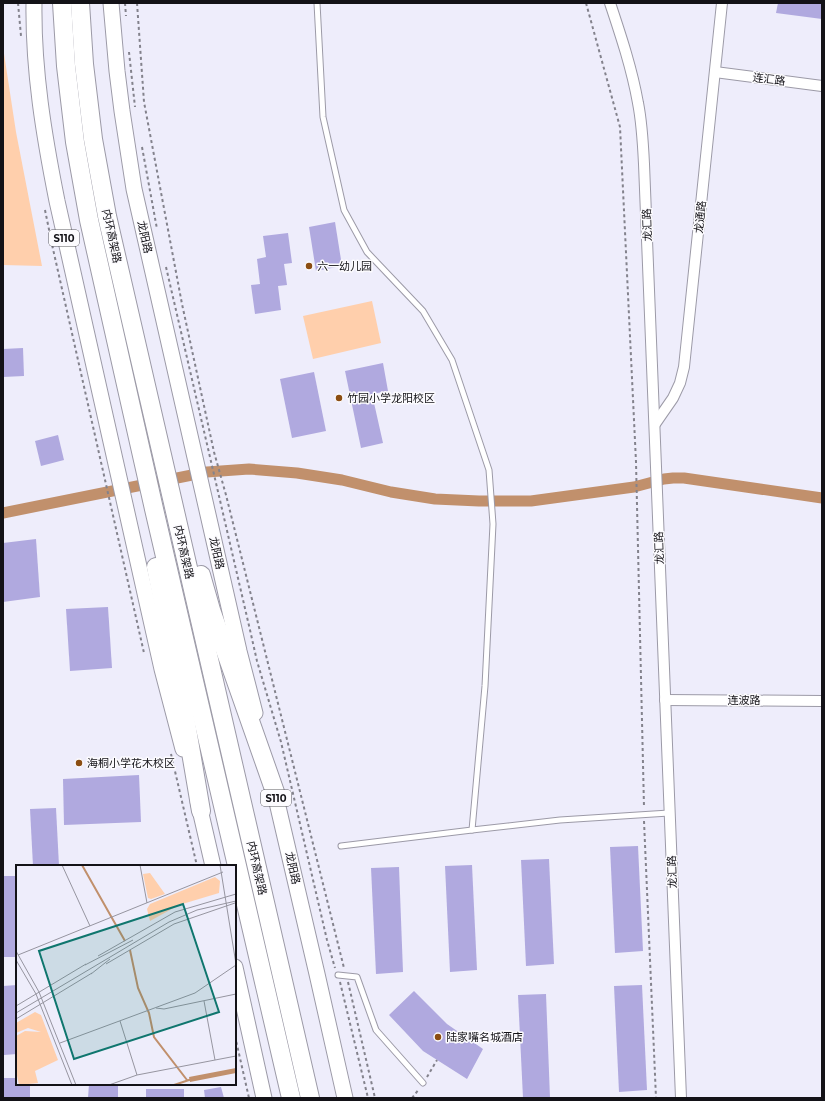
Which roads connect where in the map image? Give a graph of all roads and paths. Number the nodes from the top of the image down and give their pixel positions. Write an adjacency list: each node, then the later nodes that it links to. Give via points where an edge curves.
1 (34, 3): 21 (main road, S110, via 38,78 49,158)
2 (62, 3): 24 (highway, 内环高架路, via 75,142 89,220 135,425)
3 (80, 3): 23 (highway, 内环高架路, via 93,139 107,216 130,319)
4 (111, 3): 20 (main road, 龙阳路 / S110, via 114,47 134,189)
5 (125, 3): 11 (path)
6 (137, 3): 37 (path, via 144,102 182,304 214,452)
7 (317, 3): 32 (lane, via 323,117 344,210 367,252 423,310 452,360 489,470 493,524 485,686)
8 (586, 3): 25 (path, via 620,127)
9 (610, 3): 19 (street, 龙汇路, via 631,70 641,119)
10 (722, 3): 13 (street, 龙通路)
11 (126, 22)
12 (129, 45): 15 (path)
13 (715, 72): 14 (street, 连汇路); 19 (street, 龙通路, via 684,367 680,383)
14 (822, 86)
15 (136, 112)
16 (141, 144): 17 (path)
17 (158, 232)
18 (165, 263): 20 (path)
19 (655, 424): 27 (street, 龙汇路)
20 (201, 450): 22 (main road, 龙阳路 / S110); 22 (path)
21 (110, 471): 26 (main road, S110); 26 (path)
22 (211, 497): 29 (main road, 龙阳路 / S110, via 239,651); 36 (path, via 280,742 327,940)
23 (178, 504): 29 (highway, via 208,600); 43 (highway, 内环高架路)
24 (150, 510): 30 (highway, via 161,597); 42 (highway, 内环高架路)
25 (637, 515)
26 (120, 517): 30 (main road, S110)
27 (665, 700): 28 (street, 连波路); 31 (street, 龙汇路)
28 (822, 701)
29 (275, 792): 44 (main road, 龙阳路 / S110)
30 (201, 811): 34 (main road, S110)
31 (669, 813): 32 (lane, via 560,820); 47 (street, 龙汇路)
32 (472, 830): 33 (lane)
33 (341, 846)
34 (213, 865)
35 (236, 972): 41 (main road)
36 (338, 975): 37 (lane); 45 (path)
37 (346, 976): 39 (lane, via 357,977 376,1030); 46 (path)
38 (236, 1040): 40 (path)
39 (423, 1083)
40 (249, 1098)
41 (264, 1098)
42 (291, 1098)
43 (310, 1098)
44 (345, 1098)
45 (368, 1098)
46 (375, 1098)
47 (681, 1098)

